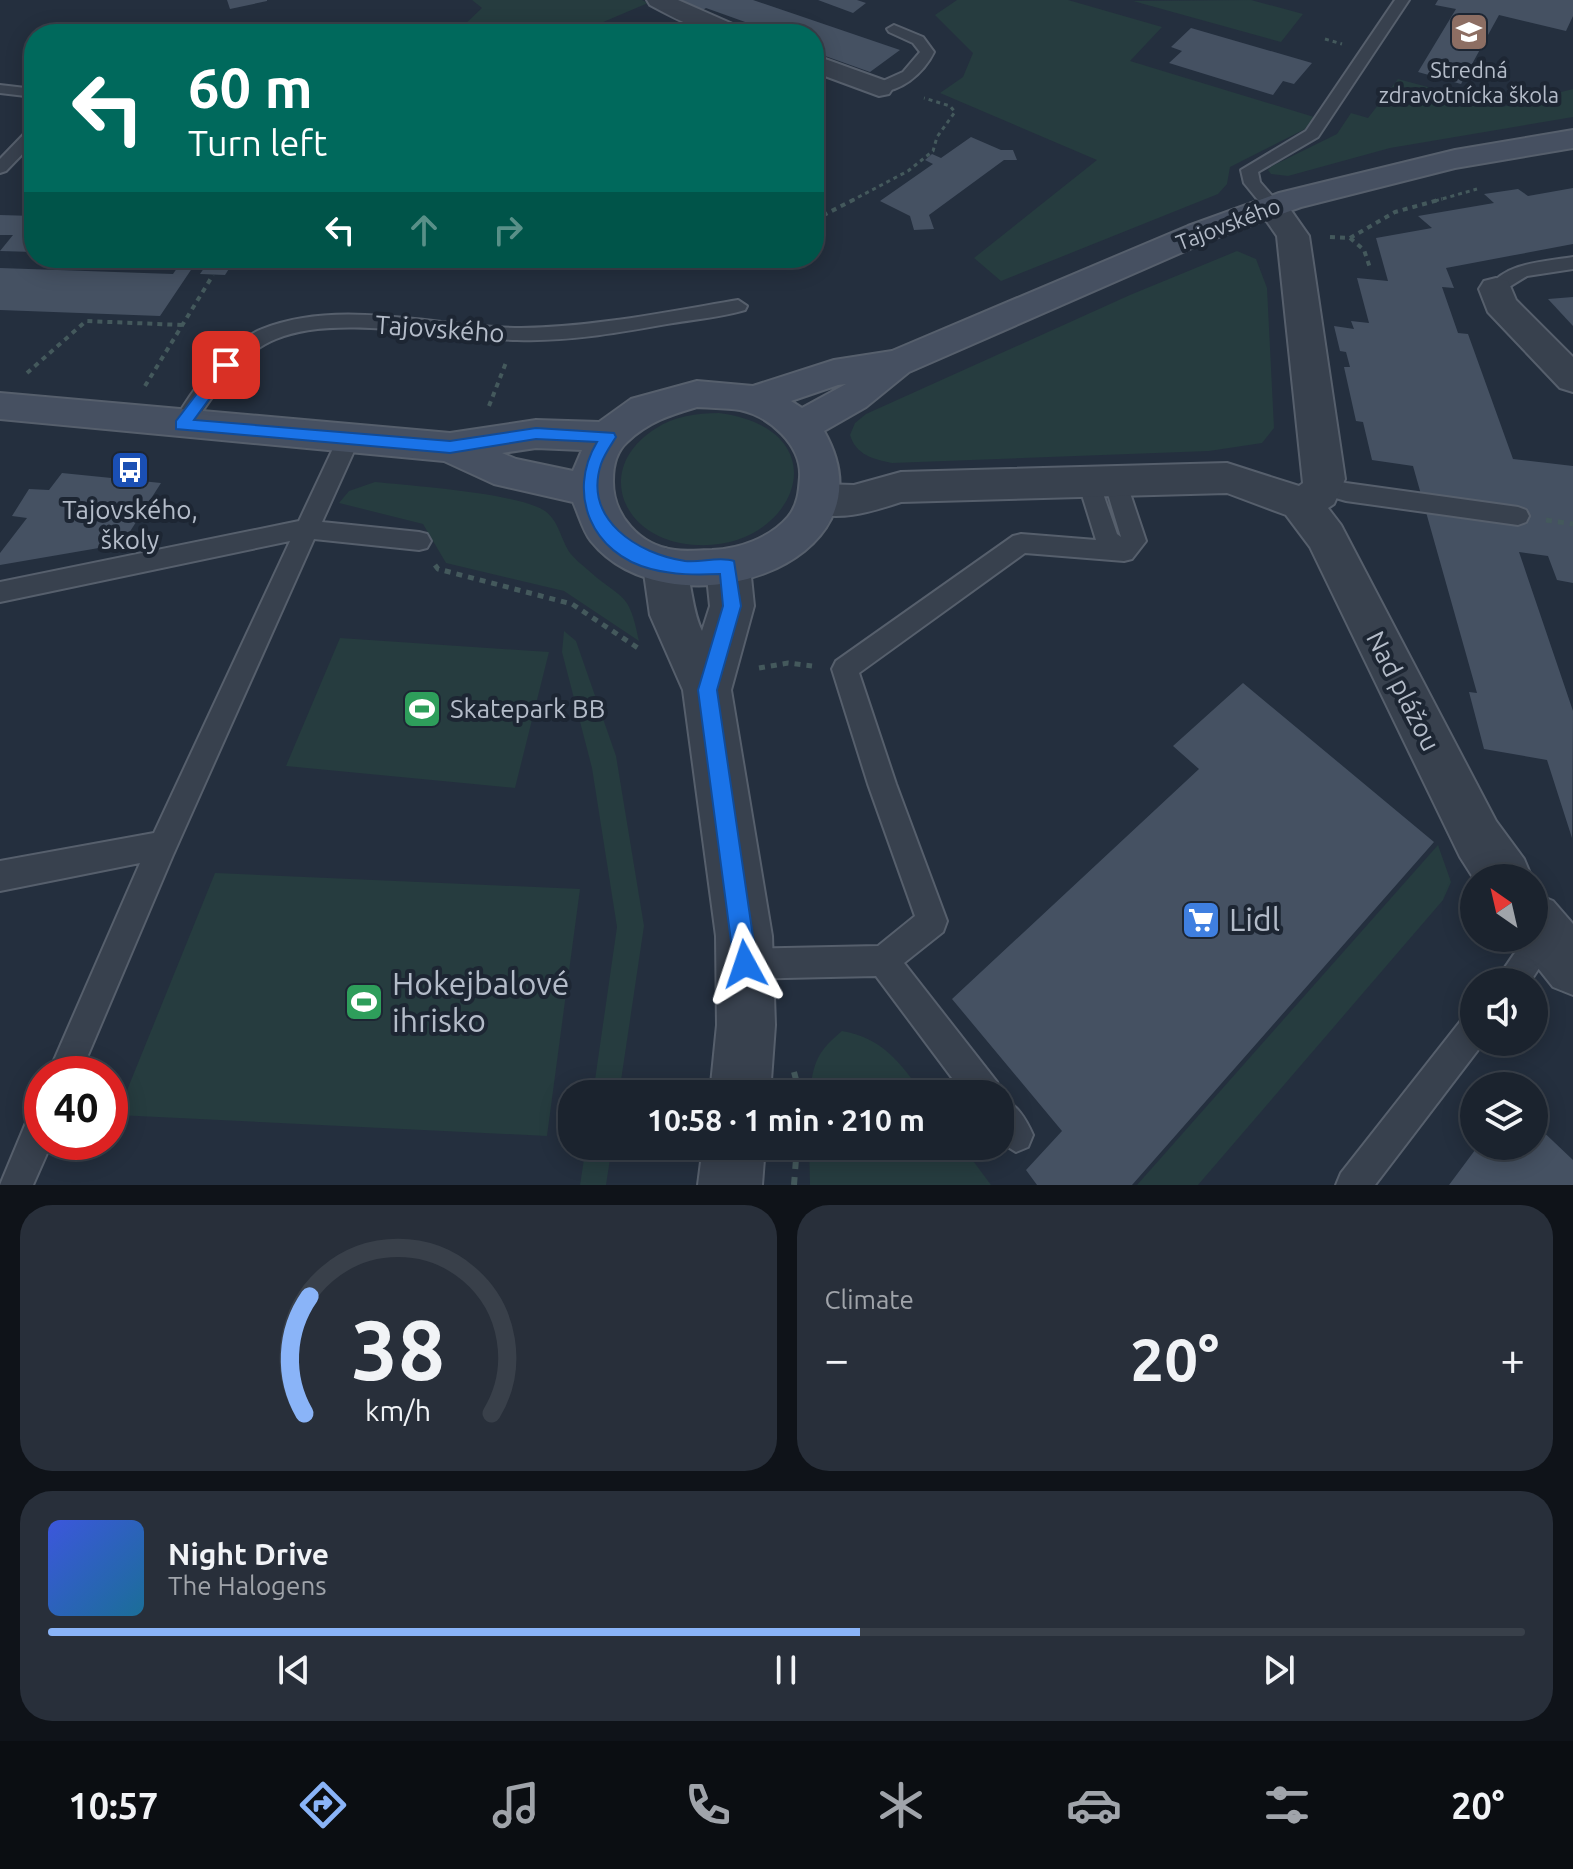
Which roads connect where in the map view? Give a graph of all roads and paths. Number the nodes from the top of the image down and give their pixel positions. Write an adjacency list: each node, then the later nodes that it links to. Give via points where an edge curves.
1 (659, 0): 3 (street)
2 (1402, 0): 13 (lane, via 1312,134 1249,170 1252,183)
3 (709, 24)
4 (894, 29): 6 (lane, via 918,40 927,52 921,66)
5 (824, 67): 6 (street)
6 (879, 88): 14 (path, via 940,102 955,112 933,151 908,171)
7 (0, 89): 8 (lane)
8 (24, 92)
9 (1573, 139): 13 (main road, Tajovského, via 1439,162)
10 (24, 143): 11 (lane)
11 (0, 168)
12 (1482, 188): 16 (path, via 1395,212)
13 (1272, 206): 24 (main road, Tajovského); 39 (street, via 1293,236 1325,479)
14 (824, 215)
15 (1321, 236): 16 (path)
16 (1350, 238): 18 (path, via 1364,250)
17 (1573, 263): 20 (lane, via 1519,273)
18 (1370, 268)
19 (213, 275): 22 (path)
20 (1496, 289): 26 (street, via 1500,304)
21 (738, 306): 23 (lane, Tajovského, via 570,333)
22 (182, 325): 25 (path, via 86,321); 27 (path)
23 (516, 334): 30 (path); 31 (lane, Tajovského, via 331,322 296,326 238,353)
24 (899, 362): 28 (main road, Tajovského, via 834,373); 32 (main road, Tajovského, via 853,398)
25 (27, 373)
26 (1573, 379)
27 (143, 390)
28 (757, 399): 32 (main road); 33 (main road, via 717,393 676,397 639,412)
29 (0, 406): 31 (main road)
30 (486, 415)
31 (182, 425): 34 (main road)
32 (801, 426): 37 (main road, via 816,448)
33 (608, 437): 35 (main road, via 536,434); 38 (main road, via 593,462)
34 (348, 440): 35 (main road); 41 (lane)
35 (450, 447): 38 (main road, via 508,473)
36 (1102, 482): 37 (street, via 901,487 854,501); 39 (street, via 1227,478); 54 (lane, via 1107,539 1124,552 1021,543 845,669 932,921)
37 (820, 485): 44 (main road, via 805,523 786,542)
38 (589, 490): 43 (main road, via 599,521 616,541)
39 (1312, 495): 40 (lane, via 1346,492); 51 (street, Nad plážou, via 1326,537)
40 (1518, 516)
41 (306, 529): 42 (lane); 45 (lane); 50 (lane)
42 (419, 541): 46 (path, via 438,569 572,604)
43 (665, 566): 44 (main road); 49 (street, via 672,615)
44 (728, 567): 49 (street, via 732,606)
45 (0, 592)
46 (651, 658)
47 (788, 663): 48 (path)
48 (761, 667)
49 (707, 690): 55 (street)
50 (163, 845): 52 (lane); 58 (lane)
51 (1495, 864)
52 (0, 876)
53 (1551, 941): 56 (lane)
54 (883, 961): 55 (lane); 60 (lane)
55 (745, 964): 59 (street)
56 (1525, 968)
57 (1460, 1047): 67 (lane)
58 (72, 1056)
59 (741, 1080)
60 (974, 1080)
61 (27, 1160): 64 (lane)
62 (733, 1160): 65 (street)
63 (796, 1160): 66 (path)
64 (16, 1185)
65 (730, 1185)
66 (794, 1185)
67 (1353, 1185)

